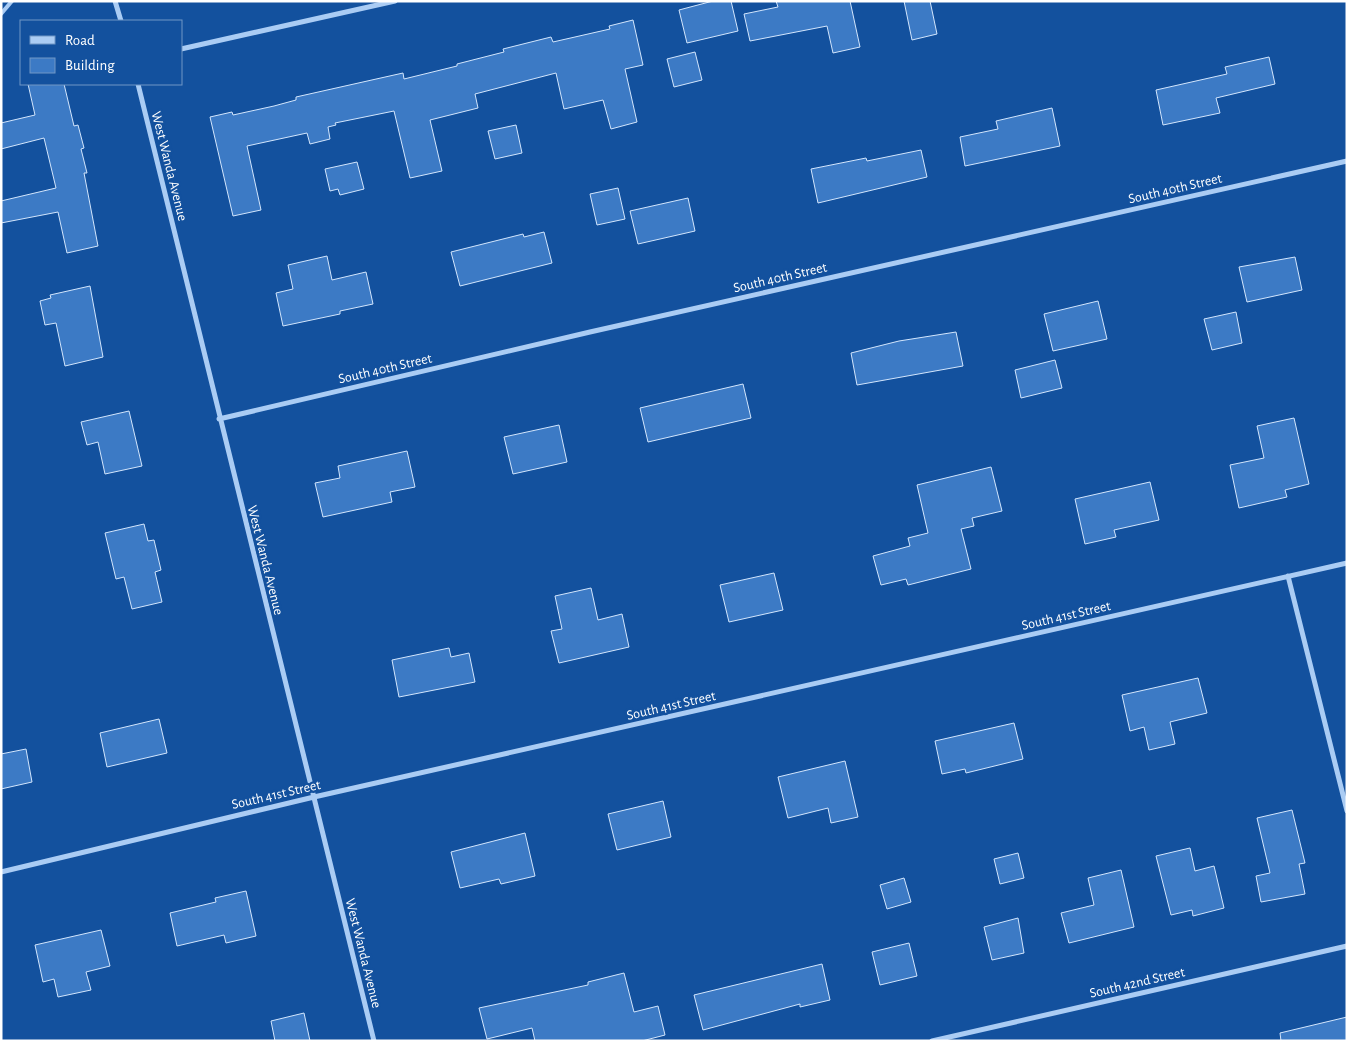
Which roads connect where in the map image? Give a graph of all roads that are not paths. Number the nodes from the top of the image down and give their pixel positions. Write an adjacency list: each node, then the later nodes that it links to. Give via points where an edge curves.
1 (12, 1): 4 (lane)
2 (115, 1): 5 (street)
3 (395, 1): 6 (street)
4 (1, 14)
5 (121, 20)
6 (182, 49)
7 (138, 85): 9 (street, West Wanda Avenue)
8 (1347, 161): 9 (street, South 40th Street, via 599,329)
9 (219, 419): 12 (street, West Wanda Avenue)
10 (1347, 563): 11 (street, South 41st Street)
11 (1288, 576): 12 (street, South 41st Street); 13 (street)
12 (314, 797): 14 (street, South 41st Street); 16 (street, West Wanda Avenue)
13 (1347, 811)
14 (1, 872)
15 (1347, 946): 17 (street, South 42nd Street)
16 (374, 1041)
17 (932, 1041)

